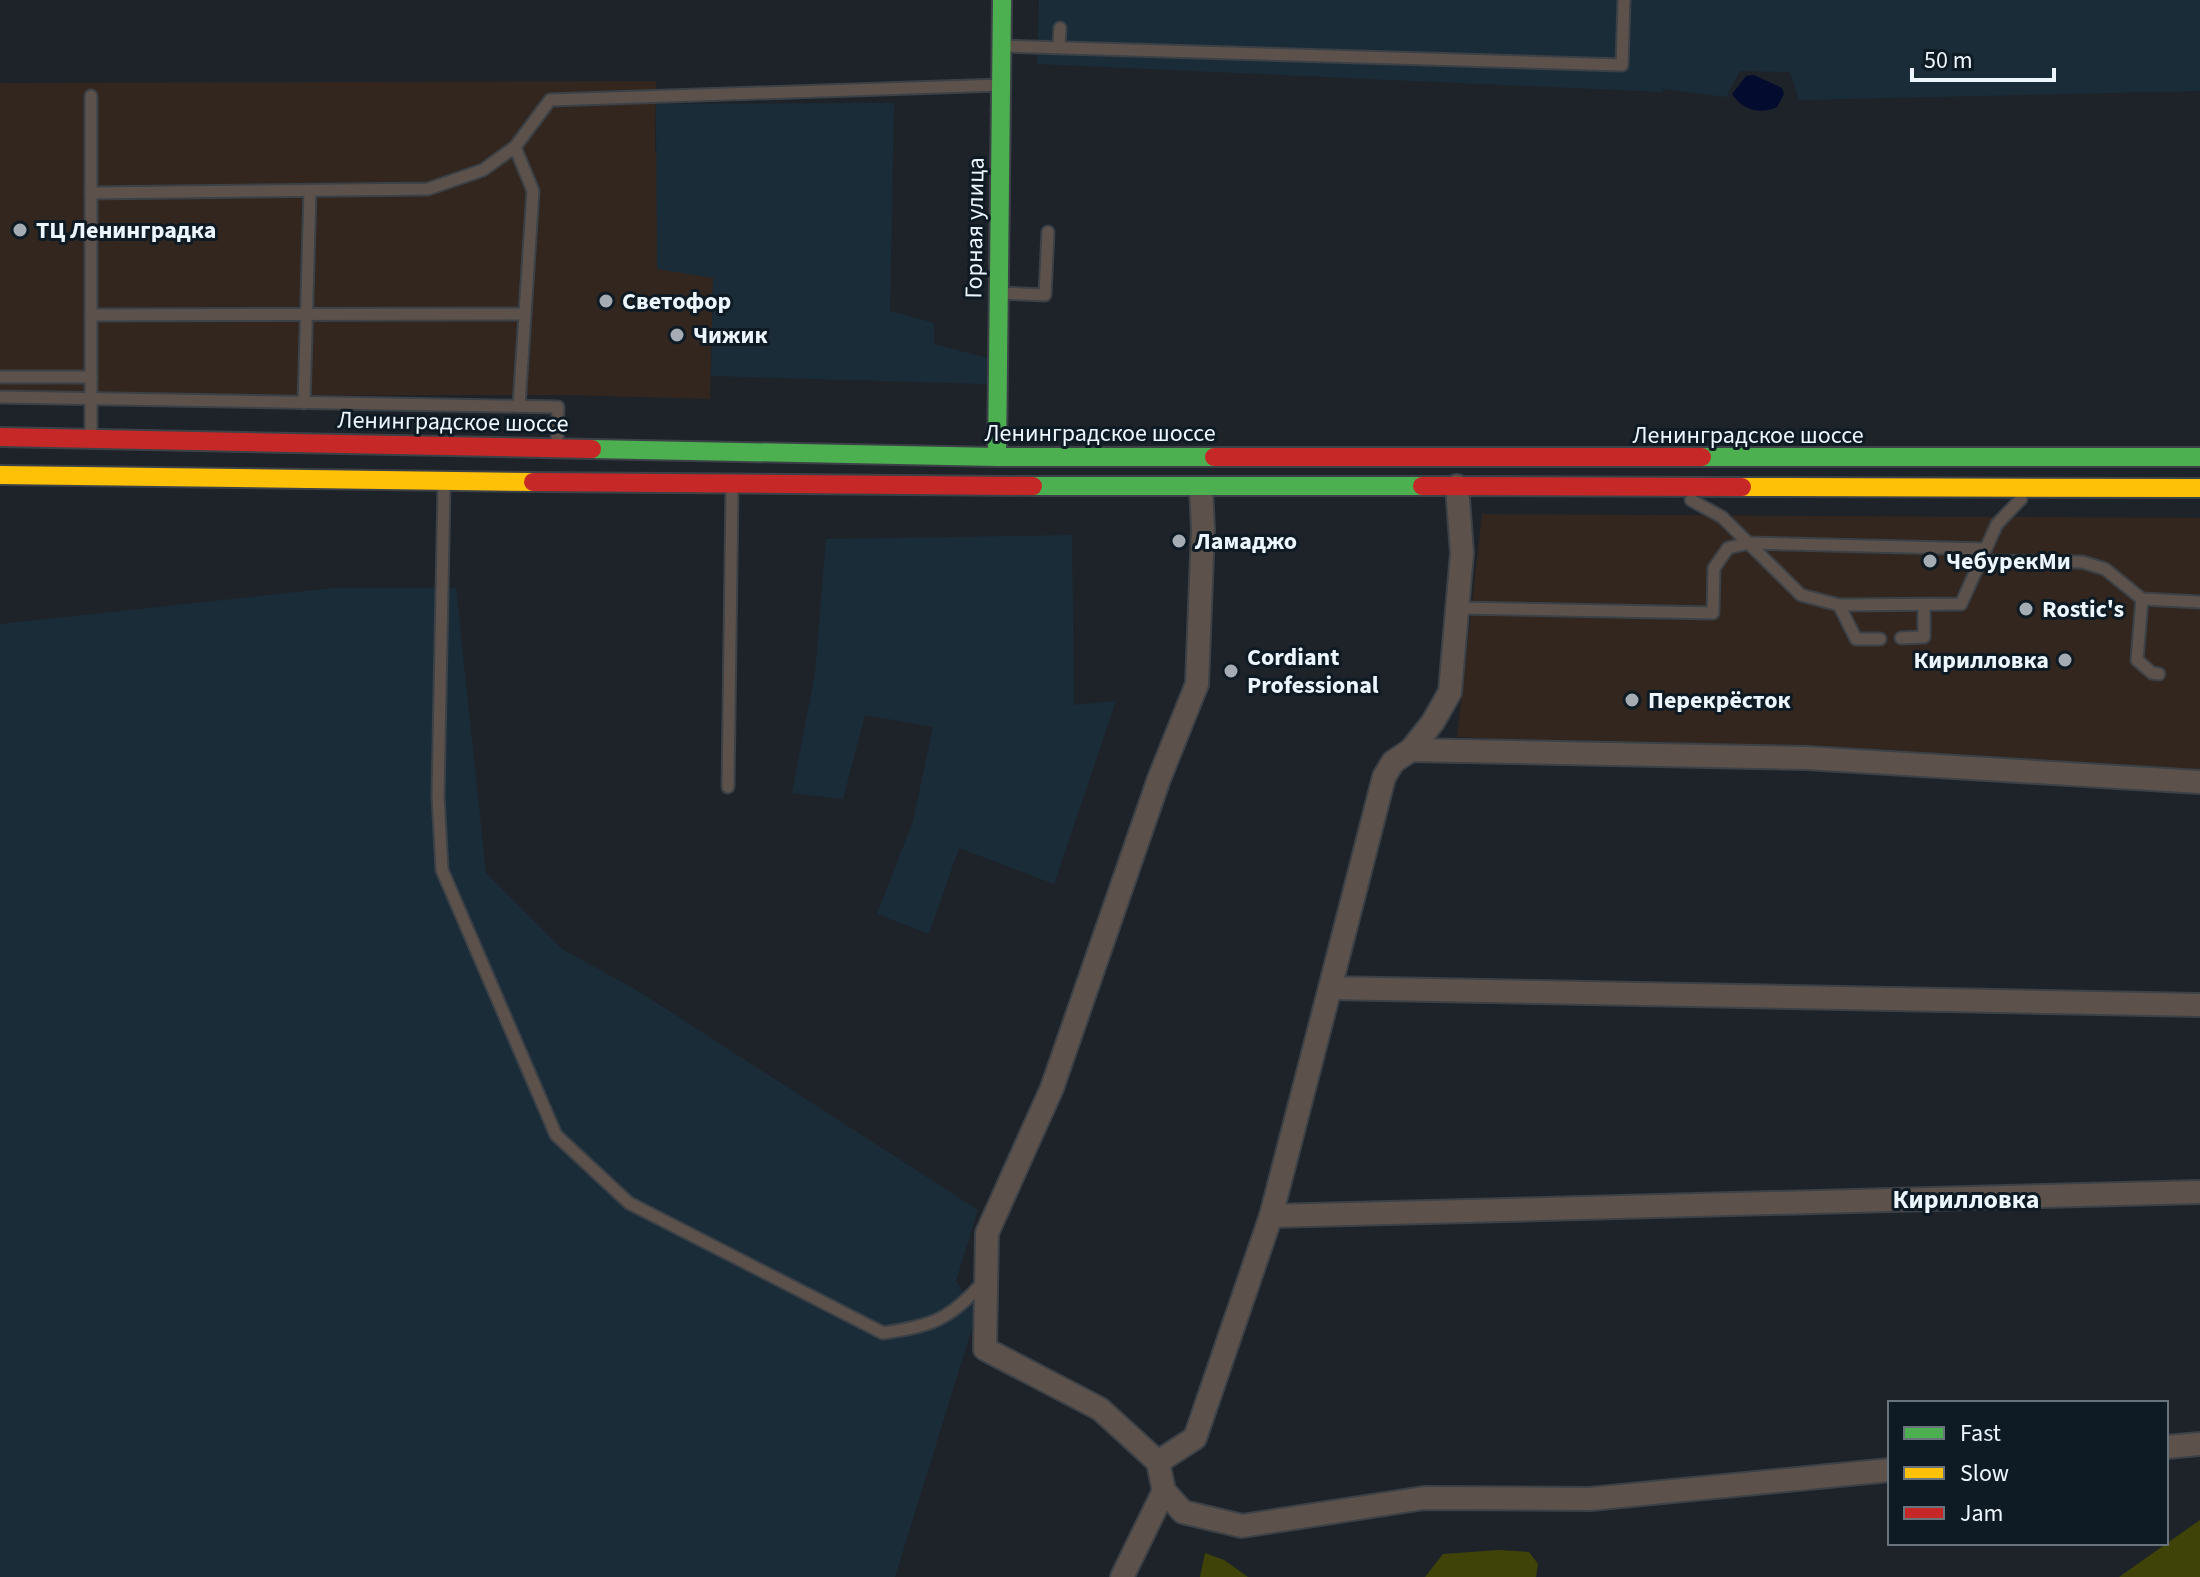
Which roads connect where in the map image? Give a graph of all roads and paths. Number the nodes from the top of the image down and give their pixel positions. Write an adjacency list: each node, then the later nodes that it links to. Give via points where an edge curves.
1 (1002, 0): 4 (main road, Горная улица)
2 (1624, 0): 5 (lane, via 1622,65)
3 (1060, 28): 5 (lane)
4 (1001, 46): 5 (lane); 6 (main road, Горная улица)
5 (1059, 46)
6 (1000, 85): 8 (lane, via 550,100); 12 (main road, Горная улица)
7 (91, 96): 10 (lane)
8 (515, 147): 9 (lane, via 483,170 428,189); 14 (lane, via 533,191)
9 (310, 191): 10 (lane); 13 (lane)
10 (91, 193): 15 (lane)
11 (1048, 232): 12 (lane, via 1045,295)
12 (998, 293): 25 (main road, Горная улица)
13 (306, 314): 14 (lane); 15 (lane); 20 (lane)
14 (525, 314): 21 (lane)
15 (91, 315): 17 (lane)
16 (0, 377): 17 (lane)
17 (91, 377): 19 (lane)
18 (0, 397): 19 (lane)
19 (91, 399): 20 (lane); 23 (lane)
20 (304, 403): 21 (lane)
21 (519, 406): 24 (lane, via 558,407)
22 (0, 437): 23 (main road, Ленинградское шоссе)
23 (96, 438): 24 (main road, Ленинградское шоссе)
24 (557, 448): 25 (main road, Ленинградское шоссе)
25 (997, 457): 26 (main road, Ленинградское шоссе)
26 (2200, 457)
27 (0, 475): 28 (main road)
28 (444, 481): 29 (main road); 53 (lane, via 438,796 442,870 556,1135 629,1203 883,1333 927,1327 959,1310)
29 (732, 485): 32 (main road); 48 (lane)
30 (1457, 486): 32 (main road); 34 (main road); 42 (street, via 1462,553)
31 (2045, 487): 33 (main road); 34 (main road); 36 (lane, via 2018,500 1997,524)
32 (1201, 488): 53 (street, via 1197,684 1052,1088 987,1233)
33 (2200, 488)
34 (1648, 489): 35 (lane, via 1694,501 1722,517)
35 (1749, 543): 36 (lane); 40 (lane, via 1801,595); 42 (lane, via 1728,548 1714,568 1713,613)
36 (1985, 549): 37 (lane)
37 (1979, 561): 38 (lane, via 2082,562 2105,569); 41 (lane, via 1961,604)
38 (2142, 599): 39 (lane); 45 (lane, via 2137,660)
39 (2200, 602)
40 (1839, 605): 41 (lane); 44 (lane, via 1856,639)
41 (1924, 606): 43 (lane, via 1924,637)
42 (1458, 608): 46 (street, via 1450,692)
43 (1901, 638)
44 (1880, 639)
45 (2159, 674)
46 (1411, 750): 47 (street, via 1807,758); 49 (street, via 1393,762 1384,777)
47 (2200, 782)
48 (728, 787)
49 (1330, 988): 50 (street); 52 (street)
50 (2200, 1005)
51 (2200, 1192): 52 (street)
52 (1271, 1216): 56 (street, via 1195,1438)
53 (986, 1279): 56 (street, via 985,1349 1100,1409)
54 (2200, 1444): 55 (street)
55 (2168, 1447)
56 (1158, 1462): 58 (street)
57 (1888, 1470): 58 (street, via 1590,1499 1424,1498 1242,1526 1183,1512)
58 (1164, 1491): 59 (street)
59 (1122, 1577)

